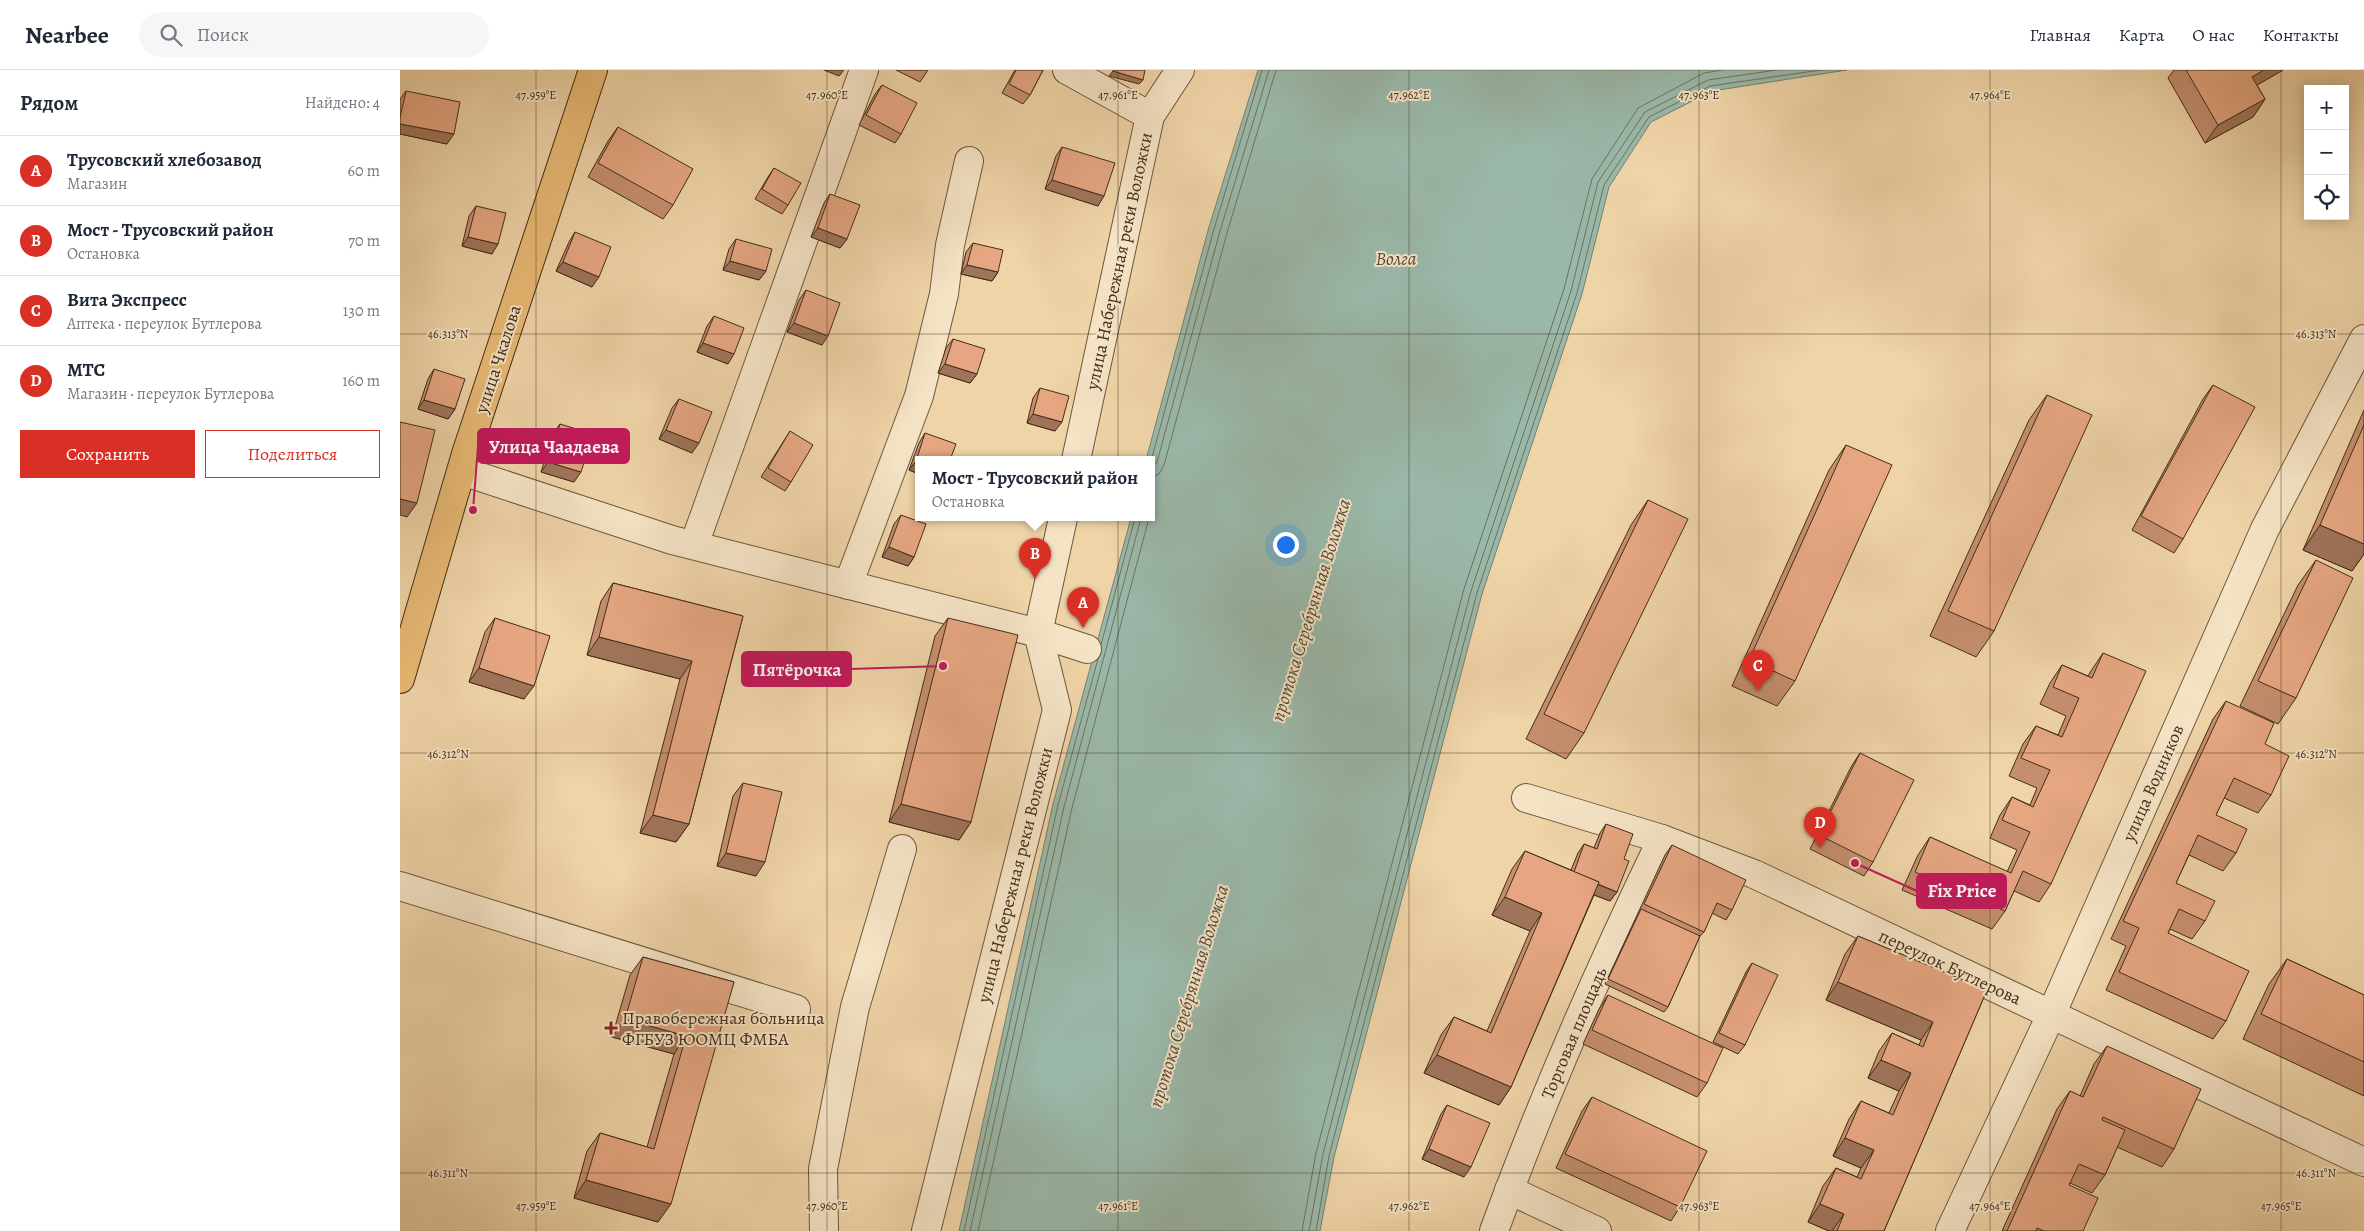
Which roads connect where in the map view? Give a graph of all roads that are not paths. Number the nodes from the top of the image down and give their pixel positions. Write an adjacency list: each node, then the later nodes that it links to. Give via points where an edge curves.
1 (593, 70): 9 (main road, улица Чкалова)
2 (864, 70): 11 (street)
3 (1067, 70): 5 (street)
4 (1180, 70): 5 (street, улица Набережная реки Воложки)
5 (1150, 116): 8 (street, улица Набережная реки Воложки)
6 (969, 162): 12 (street, via 950,245 944,294 919,396)
7 (2364, 339): 22 (street, улица Водников, via 2265,530)
8 (1077, 456)
9 (462, 471): 11 (street); 13 (main road, улица Чкалова)
10 (1062, 521): 14 (street, улица Набережная реки Воложки)
11 (694, 546): 12 (street)
12 (848, 585): 14 (street)
13 (409, 618): 16 (main road, улица Чкалова)
14 (1038, 633): 15 (street); 26 (street, улица Набережная реки Воложки, via 1057,710)
15 (1087, 649)
16 (400, 680)
17 (1526, 798): 18 (street, переулок Бутлерова)
18 (1662, 839): 22 (street, переулок Бутлерова, via 1754,874); 24 (street, Торговая площадь, via 1588,996)
19 (902, 849): 25 (street, via 855,1008 823,1170)
20 (400, 886): 21 (street)
21 (796, 1009)
22 (2051, 1015): 23 (street, переулок Бутлерова); 29 (street, улица Водников)
23 (2364, 1162)
24 (1509, 1190): 27 (street, Торговая площадь); 28 (street)
25 (824, 1231)
26 (926, 1231)
27 (1494, 1231)
28 (1597, 1231)
29 (1950, 1231)

